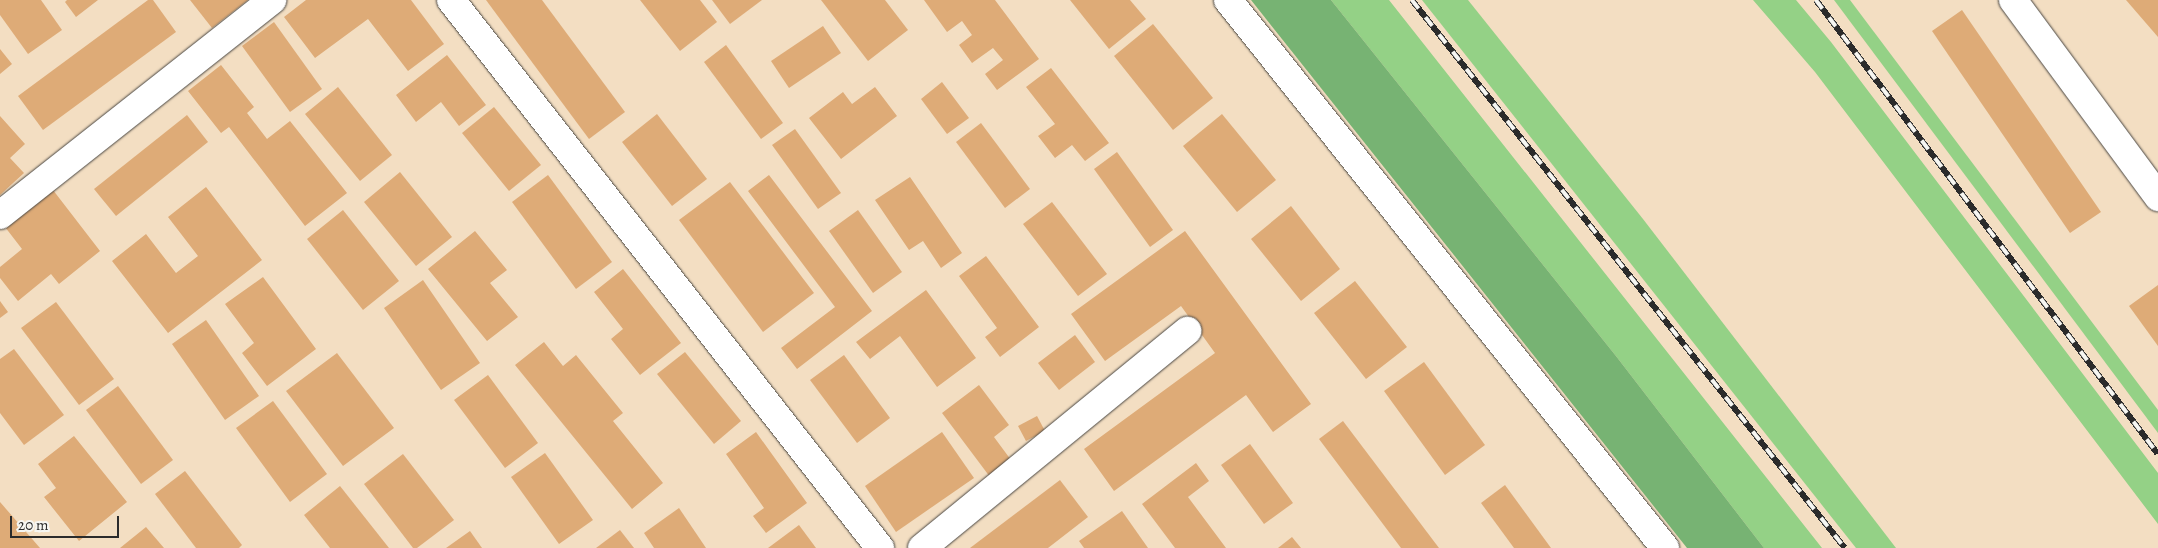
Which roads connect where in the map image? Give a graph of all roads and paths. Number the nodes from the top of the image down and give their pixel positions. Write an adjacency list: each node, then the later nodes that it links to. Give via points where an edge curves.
1 (272, 0): 6 (street)
2 (451, 0): 8 (street)
3 (1228, 0): 10 (street)
4 (2013, 0): 5 (street)
5 (2158, 197)
6 (0, 215)
7 (1187, 331): 9 (street)
8 (880, 548)
9 (922, 548)
10 (1665, 548)

